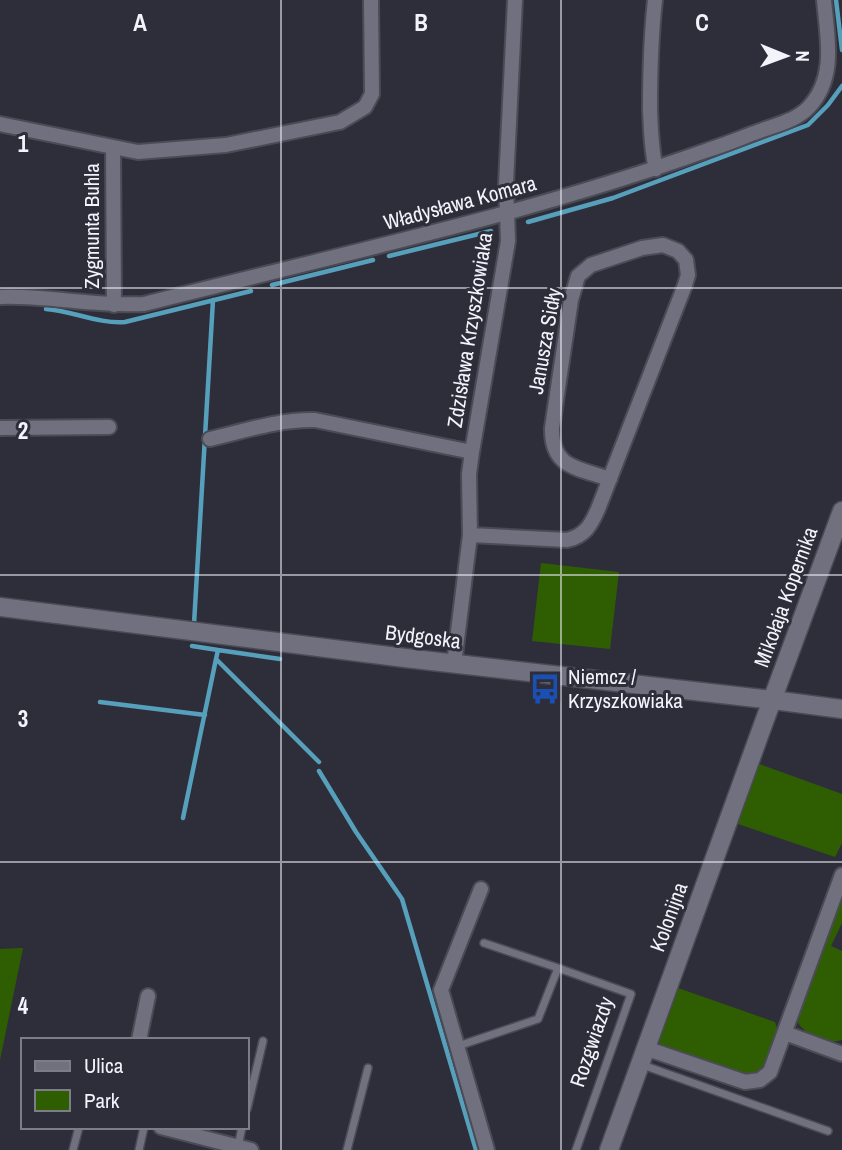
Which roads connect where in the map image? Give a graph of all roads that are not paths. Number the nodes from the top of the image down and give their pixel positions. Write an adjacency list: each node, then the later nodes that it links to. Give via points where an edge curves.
1 (371, 0): 6 (street, via 372,94 365,107 340,122 226,145 138,152)
2 (515, 0): 8 (street, Zdzisława Krzyszkowiaka)
3 (656, 0): 7 (street, via 650,83 651,150)
4 (824, 0): 7 (street, Władysława Komara, via 829,59 826,78 809,108 795,118)
5 (0, 124): 6 (street)
6 (113, 148): 10 (street, Zygmunta Buhla)
7 (656, 169): 8 (street, Władysława Komara)
8 (507, 213): 10 (street, Władysława Komara, via 144,304); 14 (street, Zdzisława Krzyszkowiaka, via 508,241)
9 (0, 297): 10 (street, Władysława Komara)
10 (114, 304)
11 (109, 427): 12 (street)
12 (0, 428)
13 (211, 439): 14 (street, via 315,420)
14 (472, 452): 17 (street, Zdzisława Krzyszkowiaka)
15 (610, 479): 15 (street, Janusza Sidły, via 688,275 686,260 663,245 642,247 591,265 578,276 571,300 552,442 563,462); 17 (street, Janusza Sidły, via 593,521 578,538)
16 (842, 511): 20 (street, Mikołaja Kopernika)
17 (470, 535): 19 (street, Zdzisława Krzyszkowiaka)
18 (0, 607): 19 (street, Bydgoska)
19 (454, 664): 20 (street, Bydgoska)
20 (773, 700): 21 (street, Bydgoska); 32 (street, Kolonijna)
21 (842, 709)
22 (842, 874): 27 (street)
23 (481, 889): 30 (street, via 441,990)
24 (484, 943): 25 (lane)
25 (558, 968): 30 (lane, via 538,1019); 45 (lane, Rozgwiazdy, via 631,994)
26 (148, 996): 28 (street)
27 (785, 1033): 31 (street); 32 (street, via 770,1072 760,1080 745,1082)
28 (139, 1038)
29 (263, 1041): 34 (lane)
30 (458, 1046): 44 (street)
31 (842, 1054)
32 (643, 1056): 39 (lane); 46 (street, Kolonijna)
33 (368, 1068): 43 (lane)
34 (248, 1105)
35 (78, 1129): 41 (lane)
36 (144, 1129): 42 (lane)
37 (169, 1129): 40 (street)
38 (242, 1129): 40 (lane)
39 (828, 1132)
40 (244, 1148)
41 (73, 1150)
42 (139, 1150)
43 (347, 1150)
44 (487, 1150)
45 (576, 1150)
46 (609, 1150)

